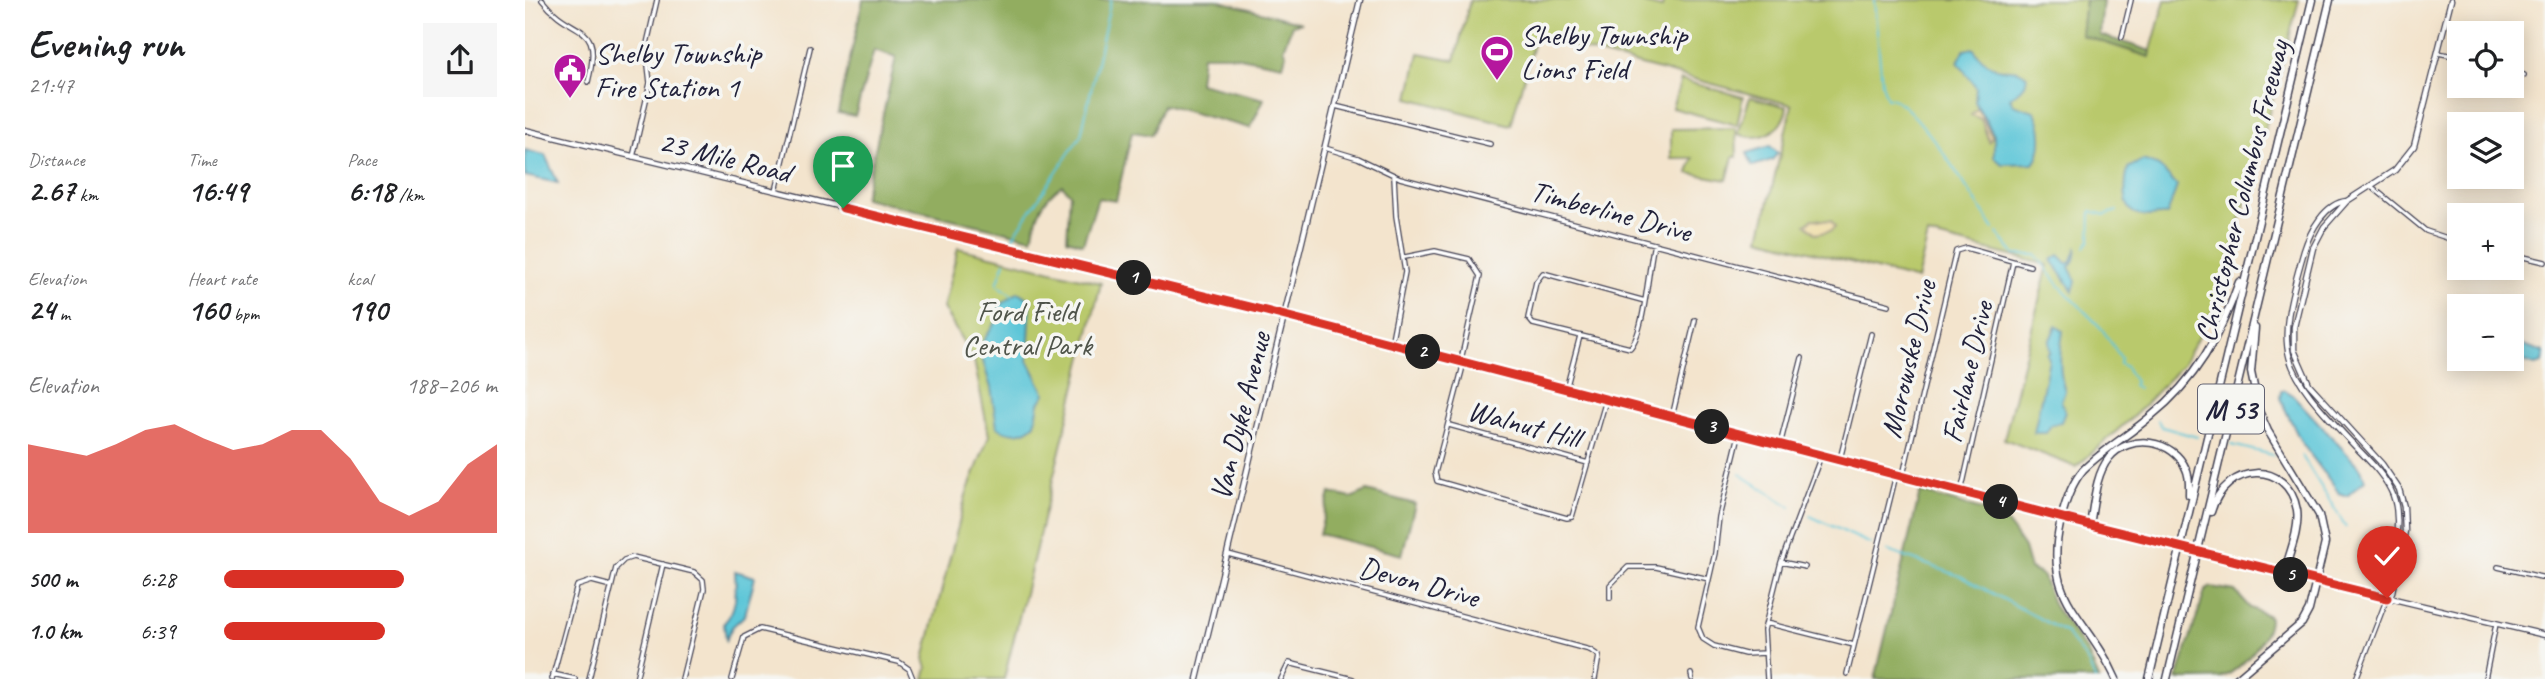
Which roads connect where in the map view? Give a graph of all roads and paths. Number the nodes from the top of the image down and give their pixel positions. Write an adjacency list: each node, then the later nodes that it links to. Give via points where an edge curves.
1 (542, 0): 12 (street, via 592,42 595,56)
2 (657, 0): 17 (street, via 646,48 650,83)
3 (1360, 0): 13 (main road, Van Dyke Avenue)
4 (2131, 0): 8 (street)
5 (2312, 0): 27 (highway, Christopher Columbus Freeway / M 53)
6 (2330, 0): 32 (highway, Christopher Columbus Freeway / M 53)
7 (2451, 0): 10 (main road)
8 (2122, 38)
9 (810, 48): 20 (street)
10 (2438, 53): 11 (street); 19 (main road, via 2414,146 2400,166)
11 (2447, 55)
12 (588, 82)
13 (1335, 106): 15 (street); 16 (main road, Van Dyke Avenue)
14 (525, 130): 17 (main road, 23 Mile Road)
15 (1490, 144)
16 (1325, 148): 18 (street, Timberline Drive); 35 (main road, Van Dyke Avenue)
17 (633, 157): 20 (main road, 23 Mile Road)
18 (1394, 176): 25 (street, Timberline Drive); 26 (street)
19 (2371, 186): 21 (main road); 23 (street, via 2426,231)
20 (776, 191): 35 (main road, 23 Mile Road)
21 (2347, 201): 22 (main road, via 2328,210); 24 (main road)
22 (2310, 235): 24 (main road); 49 (main road, via 2288,319 2287,353 2301,387)
23 (2447, 238)
24 (2315, 243): 48 (main road, via 2294,327 2295,356 2309,384)
25 (1654, 244): 33 (street); 34 (street, Timberline Drive)
26 (1405, 257): 39 (street); 41 (street, via 1447,252 1469,259 1477,268 1479,284)
27 (2249, 257): 58 (highway, via 2204,360 2177,393 2083,470); 59 (highway, Christopher Columbus Freeway / M 53)
28 (2524, 257): 30 (street)
29 (2013, 261): 31 (street); 54 (street, Morowske Drive, via 1966,248 1956,251); 55 (street, Fairlane Drive)
30 (2545, 262)
31 (2030, 266)
32 (2263, 278): 61 (highway, Christopher Columbus Freeway / M 53); 72 (highway, via 2251,351 2253,387 2268,430 2322,521 2325,543)
33 (1645, 301): 38 (street, via 1630,348); 38 (street, via 1541,274 1528,320)
34 (1889, 305)
35 (1287, 316): 39 (main road, 23 Mile Road); 62 (main road, Van Dyke Avenue)
36 (1695, 320): 44 (street)
37 (1871, 334): 51 (street)
38 (1580, 336): 42 (street)
39 (1391, 344): 41 (main road, 23 Mile Road)
40 (1801, 359): 47 (street)
41 (1462, 363): 42 (main road, 23 Mile Road); 45 (street)
42 (1566, 390): 43 (main road, 23 Mile Road)
43 (1606, 400): 44 (main road, 23 Mile Road); 52 (street)
44 (1672, 417): 46 (main road, 23 Mile Road)
45 (1449, 425): 52 (street, Walnut Hill); 52 (street, via 1436,479 1567,518 1572,517)
46 (1739, 435): 47 (main road, 23 Mile Road); 71 (street)
47 (1780, 445): 50 (main road, 23 Mile Road)
48 (2369, 449): 49 (main road); 57 (main road, via 2393,478)
49 (2359, 451): 56 (main road, via 2383,478)
50 (1821, 456): 51 (main road, 23 Mile Road); 63 (street)
51 (1839, 461): 53 (main road, 23 Mile Road)
52 (1589, 463)
53 (1896, 475): 54 (main road, 23 Mile Road); 79 (street)
54 (1902, 477): 55 (main road, 23 Mile Road)
55 (1961, 492): 58 (main road, 23 Mile Road)
56 (2395, 502): 57 (main road); 66 (main road, via 2398,526)
57 (2404, 507): 69 (main road, via 2405,531)
58 (2061, 518): 60 (main road, 23 Mile Road); 94 (highway, via 2055,550 2060,586)
59 (2186, 519): 60 (highway, via 2189,481 2180,458 2151,442 2134,443 2116,450 2107,460); 95 (highway, Christopher Columbus Freeway / M 53)
60 (2090, 525): 68 (main road, 23 Mile Road, bridge)
61 (2200, 540): 68 (highway, via 2225,484 2244,474 2271,477 2288,490 2297,509); 96 (highway, Christopher Columbus Freeway / M 53)
62 (1228, 554): 89 (main road, Van Dyke Avenue); 92 (street, Devon Drive, via 1598,654)
63 (1781, 562): 65 (street); 76 (street)
64 (663, 564): 73 (street, via 627,558 616,568); 85 (street); 86 (street, via 694,572 703,580)
65 (1805, 566)
66 (2389, 567): 69 (main road); 75 (main road, via 2384,589)
67 (2498, 567): 70 (street)
68 (2284, 573): 72 (main road, 23 Mile Road)
69 (2396, 573): 75 (main road)
70 (2545, 578)
71 (1709, 579): 74 (street, via 1657,567 1628,567 1610,585); 80 (street, via 1699,632 1707,642 1745,653)
72 (2317, 581): 75 (main road, 23 Mile Road); 97 (highway, via 2299,628)
73 (611, 586): 82 (street, via 592,581 577,586); 84 (street)
74 (1610, 598)
75 (2387, 598): 77 (main road, 23 Mile Road); 98 (street)
76 (1766, 623): 79 (street); 80 (street)
77 (2496, 624): 78 (main road, 23 Mile Road); 99 (street)
78 (2545, 635)
79 (1854, 645): 81 (street)
80 (1765, 653): 93 (street)
81 (1847, 674)
82 (553, 676): 83 (street)
83 (575, 679)
84 (589, 679)
85 (636, 679)
86 (682, 679)
87 (732, 679): 88 (street, via 743,641 763,629 895,661 909,669)
88 (913, 679)
89 (1197, 679)
90 (1281, 679): 91 (street, via 1287,663)
91 (1353, 679)
92 (1595, 679)
93 (1767, 679)
94 (2116, 679)
95 (2149, 679)
96 (2167, 679)
97 (2236, 679)
98 (2356, 679)
99 (2485, 679)

